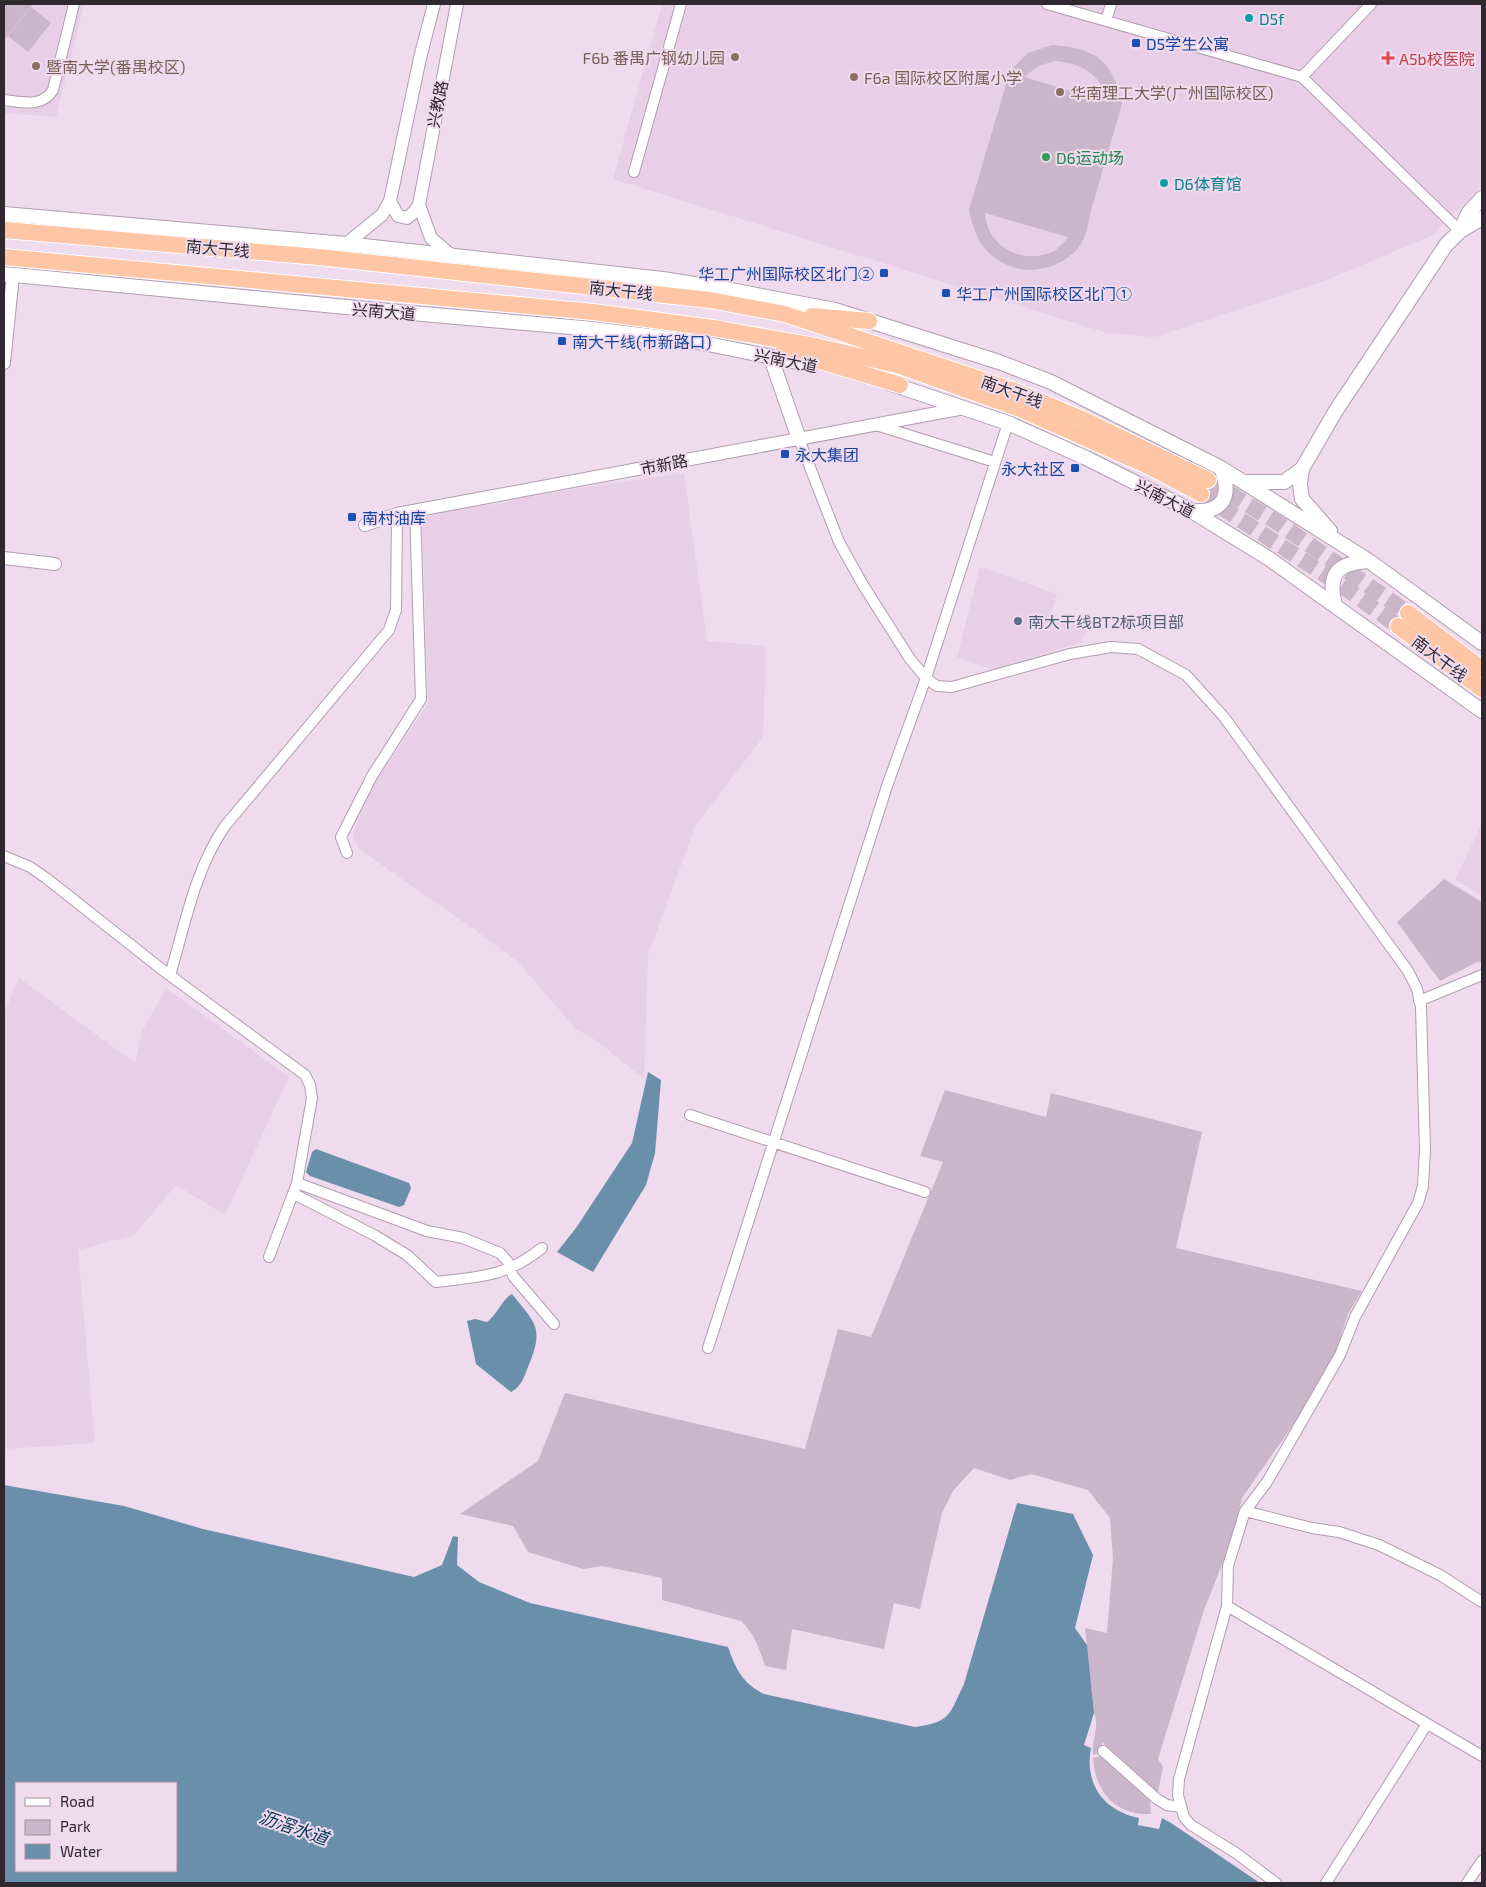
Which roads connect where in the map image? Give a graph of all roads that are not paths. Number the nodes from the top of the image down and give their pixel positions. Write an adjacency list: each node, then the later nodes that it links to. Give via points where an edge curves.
1 (74, 4): 10 (street, via 50,96 36,103)
2 (434, 4): 13 (street, 兴教路)
3 (457, 4): 14 (street, 兴教路)
4 (681, 4): 11 (street)
5 (1047, 4): 8 (street)
6 (1111, 4): 8 (street)
7 (1372, 4): 9 (street)
8 (1106, 21): 9 (street)
9 (1302, 77): 18 (street)
10 (4, 100)
11 (634, 172)
12 (1482, 198): 18 (main road, via 1469,212)
13 (390, 201): 14 (street, via 398,216 407,218 414,214); 19 (street, via 382,216)
14 (418, 205): 20 (street, via 430,238)
15 (4, 214): 19 (main road)
16 (1482, 218): 18 (main road)
17 (4, 230): 23 (highway, 南大干线, via 329,258 710,300)
18 (1460, 231): 35 (main road, via 1446,245)
19 (346, 244): 20 (main road)
20 (452, 256): 24 (main road, via 662,279 824,307)
21 (4, 257): 25 (highway, 南大干线, via 594,312)
22 (8, 274): 26 (main road, 兴南大道, via 583,328 698,342); 27 (street)
23 (784, 314): 24 (highway); 25 (highway, 南大干线, via 1018,392 1082,419 1204,487 1020,410 906,368 815,346)
24 (869, 321): 34 (main road, via 1051,382)
25 (713, 328): 28 (highway)
26 (771, 358): 28 (main road, 兴南大道); 32 (main road)
27 (4, 363)
28 (900, 385): 29 (main road, 兴南大道)
29 (964, 408): 30 (main road, 兴南大道); 31 (street, 市新路)
30 (1008, 423): 33 (street); 37 (main road, 兴南大道)
31 (875, 425): 32 (street, 市新路); 33 (street)
32 (800, 439): 38 (street, 市新路); 48 (street, via 839,542 910,659)
33 (995, 462): 48 (street)
34 (1221, 468): 36 (main road); 37 (main road, via 1227,483 1225,497 1218,507 1207,512)
35 (1302, 469): 36 (main road, via 1284,482); 41 (main road, via 1302,499)
36 (1244, 482): 41 (main road)
37 (1190, 510): 45 (main road, 兴南大道, via 1268,558)
38 (415, 511): 39 (street, 市新路); 51 (street, via 421,699 372,776 341,837)
39 (397, 514): 40 (street, 市新路); 54 (street, via 396,610 388,630 212,845)
40 (364, 525)
41 (1338, 542): 43 (main road)
42 (4, 558): 44 (street)
43 (1369, 561): 45 (main road, via 1349,562 1338,570 1331,587); 46 (main road)
44 (55, 564)
45 (1335, 605): 50 (main road, 兴南大道)
46 (1482, 643)
47 (1482, 669): 49 (highway, 南大干线, via 1403,620)
48 (926, 678): 55 (street, via 937,686 952,687 1070,654 1112,647 1138,649 1186,675 1224,717 1408,971); 57 (street, via 887,786)
49 (1482, 689)
50 (1482, 711)
51 (347, 853)
52 (4, 856): 54 (street, via 46,878)
53 (1482, 975): 55 (street)
54 (170, 976): 58 (street, via 304,1075 312,1098)
55 (1420, 1001): 66 (street, via 1425,1150 1423,1186 1418,1203 1355,1317 1340,1356 1268,1482)
56 (690, 1115): 57 (street)
57 (773, 1141): 59 (street); 65 (street)
58 (298, 1183): 60 (street); 63 (street, via 427,1231 485,1246 500,1253)
59 (924, 1192)
60 (294, 1194): 62 (street); 63 (street, via 407,1255 436,1282 490,1276)
61 (542, 1248): 63 (street)
62 (269, 1258)
63 (510, 1268): 64 (street, via 513,1276)
64 (554, 1324)
65 (708, 1348)
66 (1245, 1511): 67 (street, via 1339,1532 1379,1545 1440,1575); 68 (street, via 1228,1566)
67 (1482, 1602)
68 (1227, 1606): 69 (street); 72 (street, via 1179,1779)
69 (1427, 1724): 71 (street); 75 (street)
70 (1103, 1751): 72 (street, via 1157,1799)
71 (1482, 1756)
72 (1180, 1807): 74 (street, via 1191,1824)
73 (1482, 1861): 76 (street)
74 (1276, 1883)
75 (1326, 1883)
76 (1467, 1883)

